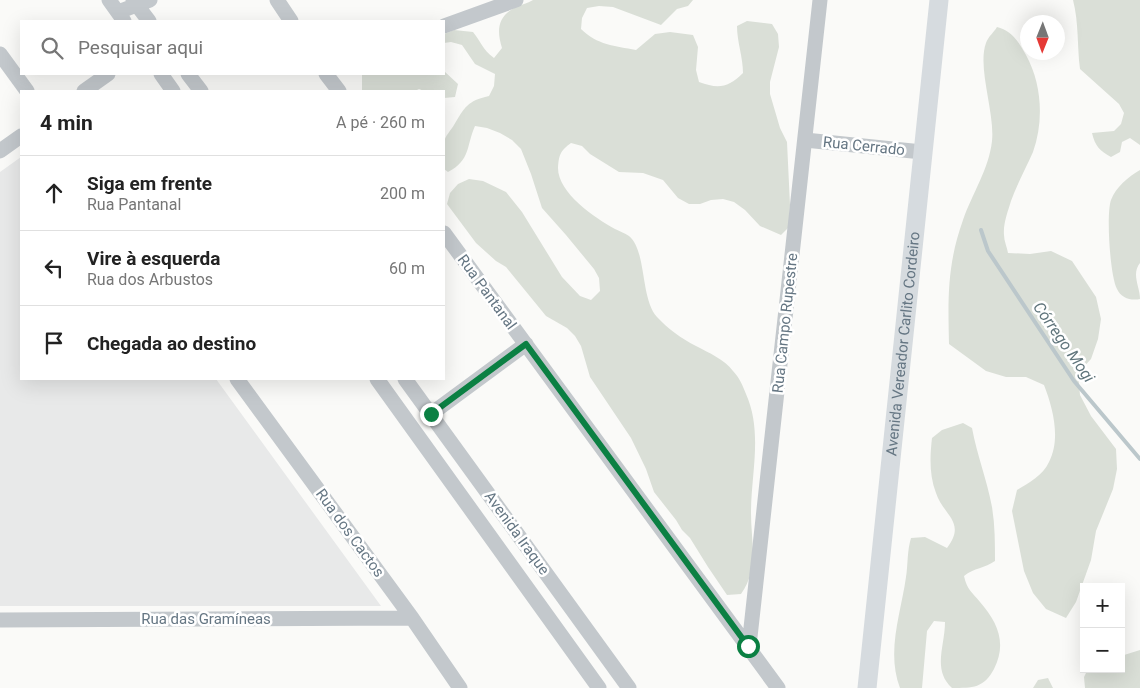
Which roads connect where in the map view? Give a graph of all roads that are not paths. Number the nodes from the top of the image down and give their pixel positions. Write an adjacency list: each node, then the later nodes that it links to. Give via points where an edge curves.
1 (277, 0): 8 (street)
2 (516, 0): 9 (street)
3 (820, 0): 21 (street, Rua Campo Rupestre)
4 (939, 0): 23 (main road, Avenida Vereador Carlito Cordeiro)
5 (140, 2): 6 (street); 7 (street)
6 (117, 11)
7 (149, 20)
8 (290, 20)
9 (445, 26)
10 (0, 54): 15 (street)
11 (107, 75): 16 (street)
12 (162, 75): 17 (street)
13 (189, 75): 18 (street)
14 (327, 75): 19 (street)
15 (25, 90)
16 (85, 90)
17 (173, 90)
18 (200, 90)
19 (338, 90)
20 (20, 137): 22 (street)
21 (805, 140): 23 (street, Rua Cerrado); 32 (street, Rua Campo Rupestre)
22 (0, 151)
23 (922, 152): 37 (main road, Avenida Vereador Carlito Cordeiro)
24 (445, 234): 25 (street, Rua Pantanal)
25 (526, 344): 29 (street); 32 (street, Rua Pantanal)
26 (238, 380): 30 (street, Rua dos Cactos)
27 (378, 380): 34 (street, Avenida Iraque)
28 (406, 380): 29 (street, Avenida Iraque)
29 (431, 414): 35 (street, Avenida Iraque)
30 (412, 618): 31 (street, Rua das Gramíneas); 33 (street, Rua dos Cactos)
31 (0, 620)
32 (748, 646): 36 (street, Rua Pantanal)
33 (460, 688)
34 (599, 688)
35 (629, 688)
36 (778, 688)
37 (867, 688)

